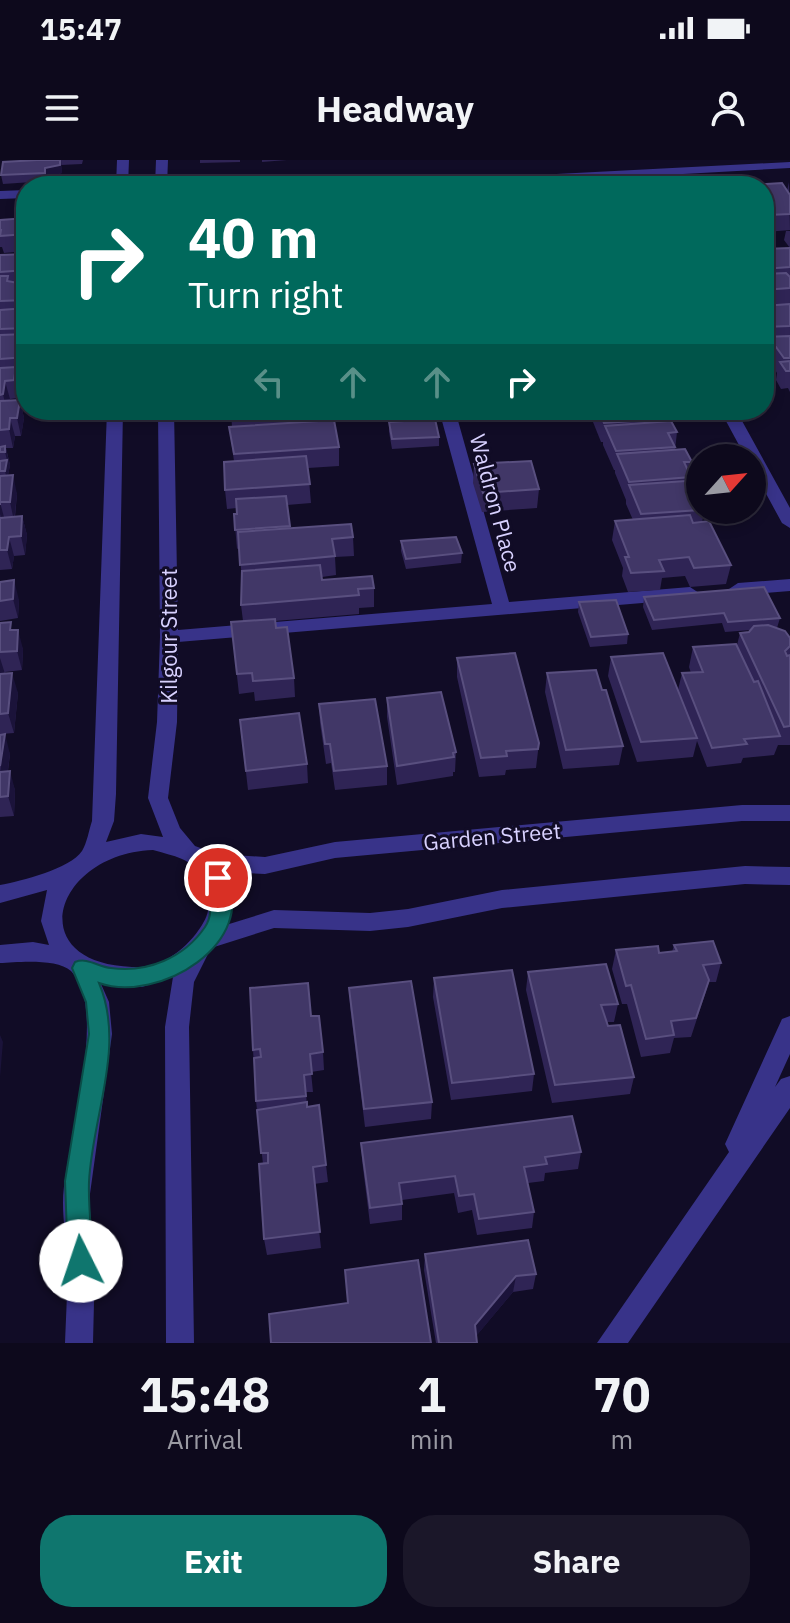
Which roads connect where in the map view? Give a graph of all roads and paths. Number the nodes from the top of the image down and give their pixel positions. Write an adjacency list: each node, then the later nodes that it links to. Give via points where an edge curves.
1 (755, 163): 2 (street); 3 (street)
2 (790, 165)
3 (644, 176)
4 (115, 420): 14 (street, via 106,794 103,821)
5 (166, 420): 11 (street, Kilgour Street)
6 (450, 420): 10 (street, Waldron Place)
7 (733, 420): 8 (street)
8 (790, 523)
9 (790, 585): 10 (street)
10 (502, 608): 11 (street)
11 (169, 637): 13 (street, Kilgour Street, via 158,798 171,832)
12 (790, 813): 13 (street, Garden Street, via 335,850 252,866 218,864)
13 (193, 853): 14 (street, via 140,842 114,847); 17 (street, via 212,870 221,888 222,909)
14 (84, 862): 16 (street, via 31,888); 19 (street, via 60,888 51,913 55,939)
15 (790, 876): 17 (street, via 745,875 502,899 370,922 274,919)
16 (0, 894)
17 (201, 948): 19 (street, via 168,970 138,978 108,977); 24 (street, via 182,982 177,1027)
18 (0, 954): 19 (street, via 33,951)
19 (76, 964): 23 (street, via 97,1002 100,1034 77,1181)
20 (790, 1026): 22 (street)
21 (790, 1087): 22 (street)
22 (720, 1184): 25 (street)
23 (79, 1343)
24 (180, 1343)
25 (611, 1343)

